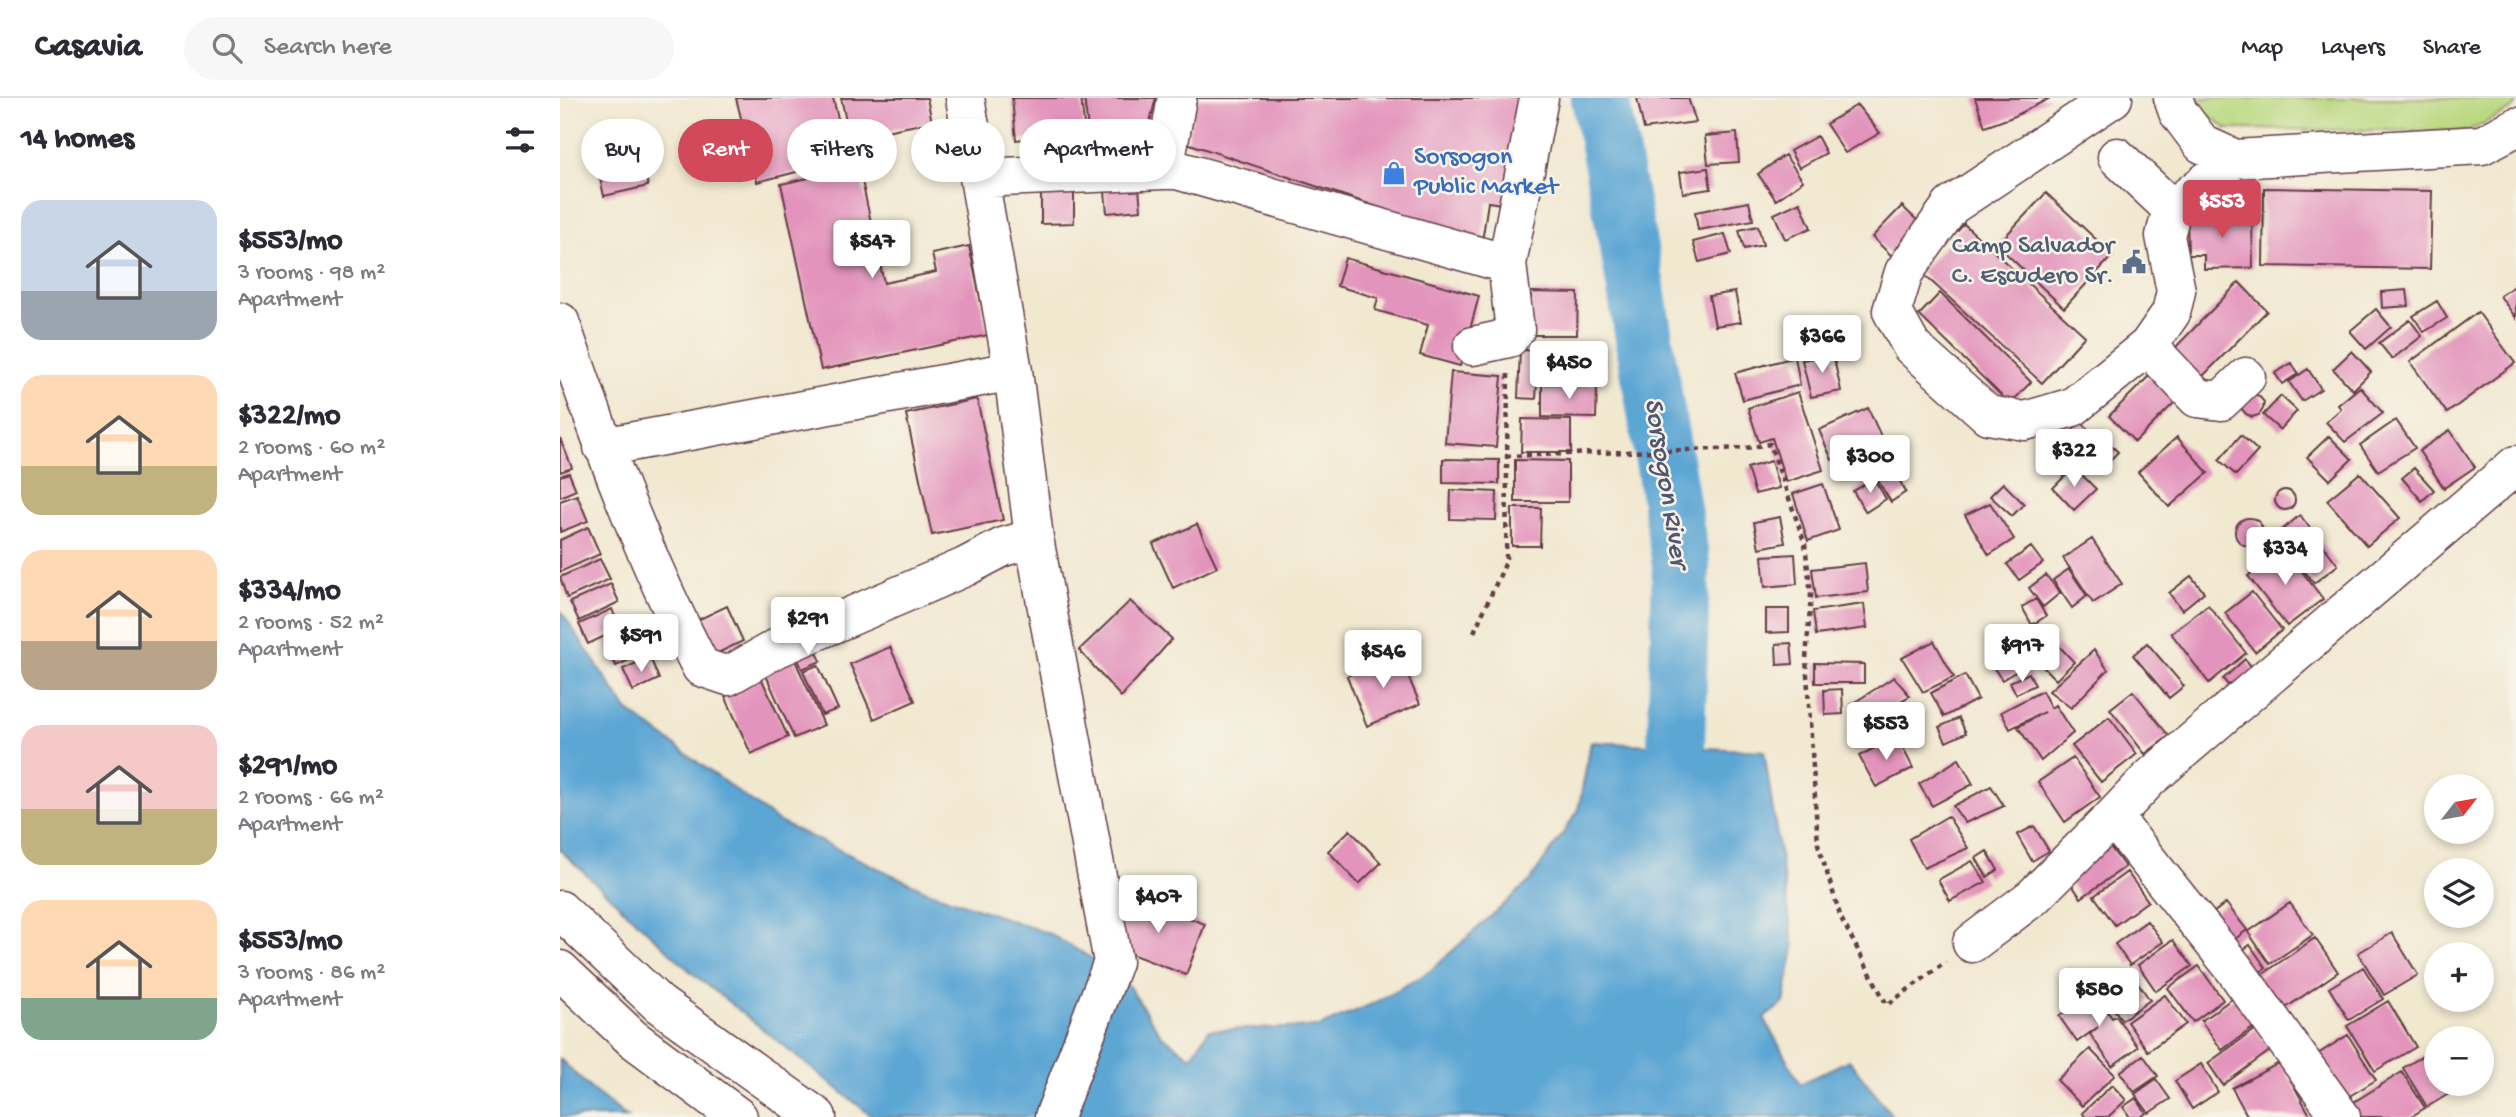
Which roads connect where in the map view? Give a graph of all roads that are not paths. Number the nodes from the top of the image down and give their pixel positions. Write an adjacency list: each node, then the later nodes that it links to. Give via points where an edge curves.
1 (965, 98): 6 (main road)
2 (1177, 98): 7 (main road)
3 (1539, 98): 14 (main road)
4 (2113, 98): 17 (main road, via 1951,206 1904,272 1892,311 1912,347 1988,415 2025,421 2073,407)
5 (2173, 98): 10 (main road, via 2202,144)
6 (969, 119)
7 (1173, 119)
8 (2516, 127): 10 (main road, via 2482,145)
9 (2117, 157): 13 (main road)
10 (2235, 159): 13 (main road)
11 (1176, 170): 14 (main road)
12 (980, 182): 18 (main road)
13 (2172, 209): 17 (main road, via 2165,236 2176,291 2171,313)
14 (1507, 264): 16 (main road, via 1515,330 1509,338)
15 (560, 322): 20 (main road)
16 (1473, 346)
17 (2148, 346): 19 (main road, via 2197,398 2221,401)
18 (1013, 371): 20 (main road); 22 (main road)
19 (2246, 377)
20 (603, 447): 22 (main road, via 675,618 701,667 728,676 775,649 1003,547)
21 (2516, 465): 23 (main road, via 2150,778)
22 (1034, 538): 29 (main road, via 1113,962)
23 (2113, 817): 25 (main road, via 2033,897); 30 (main road, via 2233,967)
24 (560, 910): 28 (main road, via 659,1004)
25 (1972, 943)
26 (560, 970): 27 (main road, via 632,1038)
27 (738, 1117)
28 (817, 1117)
29 (1054, 1117)
30 (2341, 1117)

